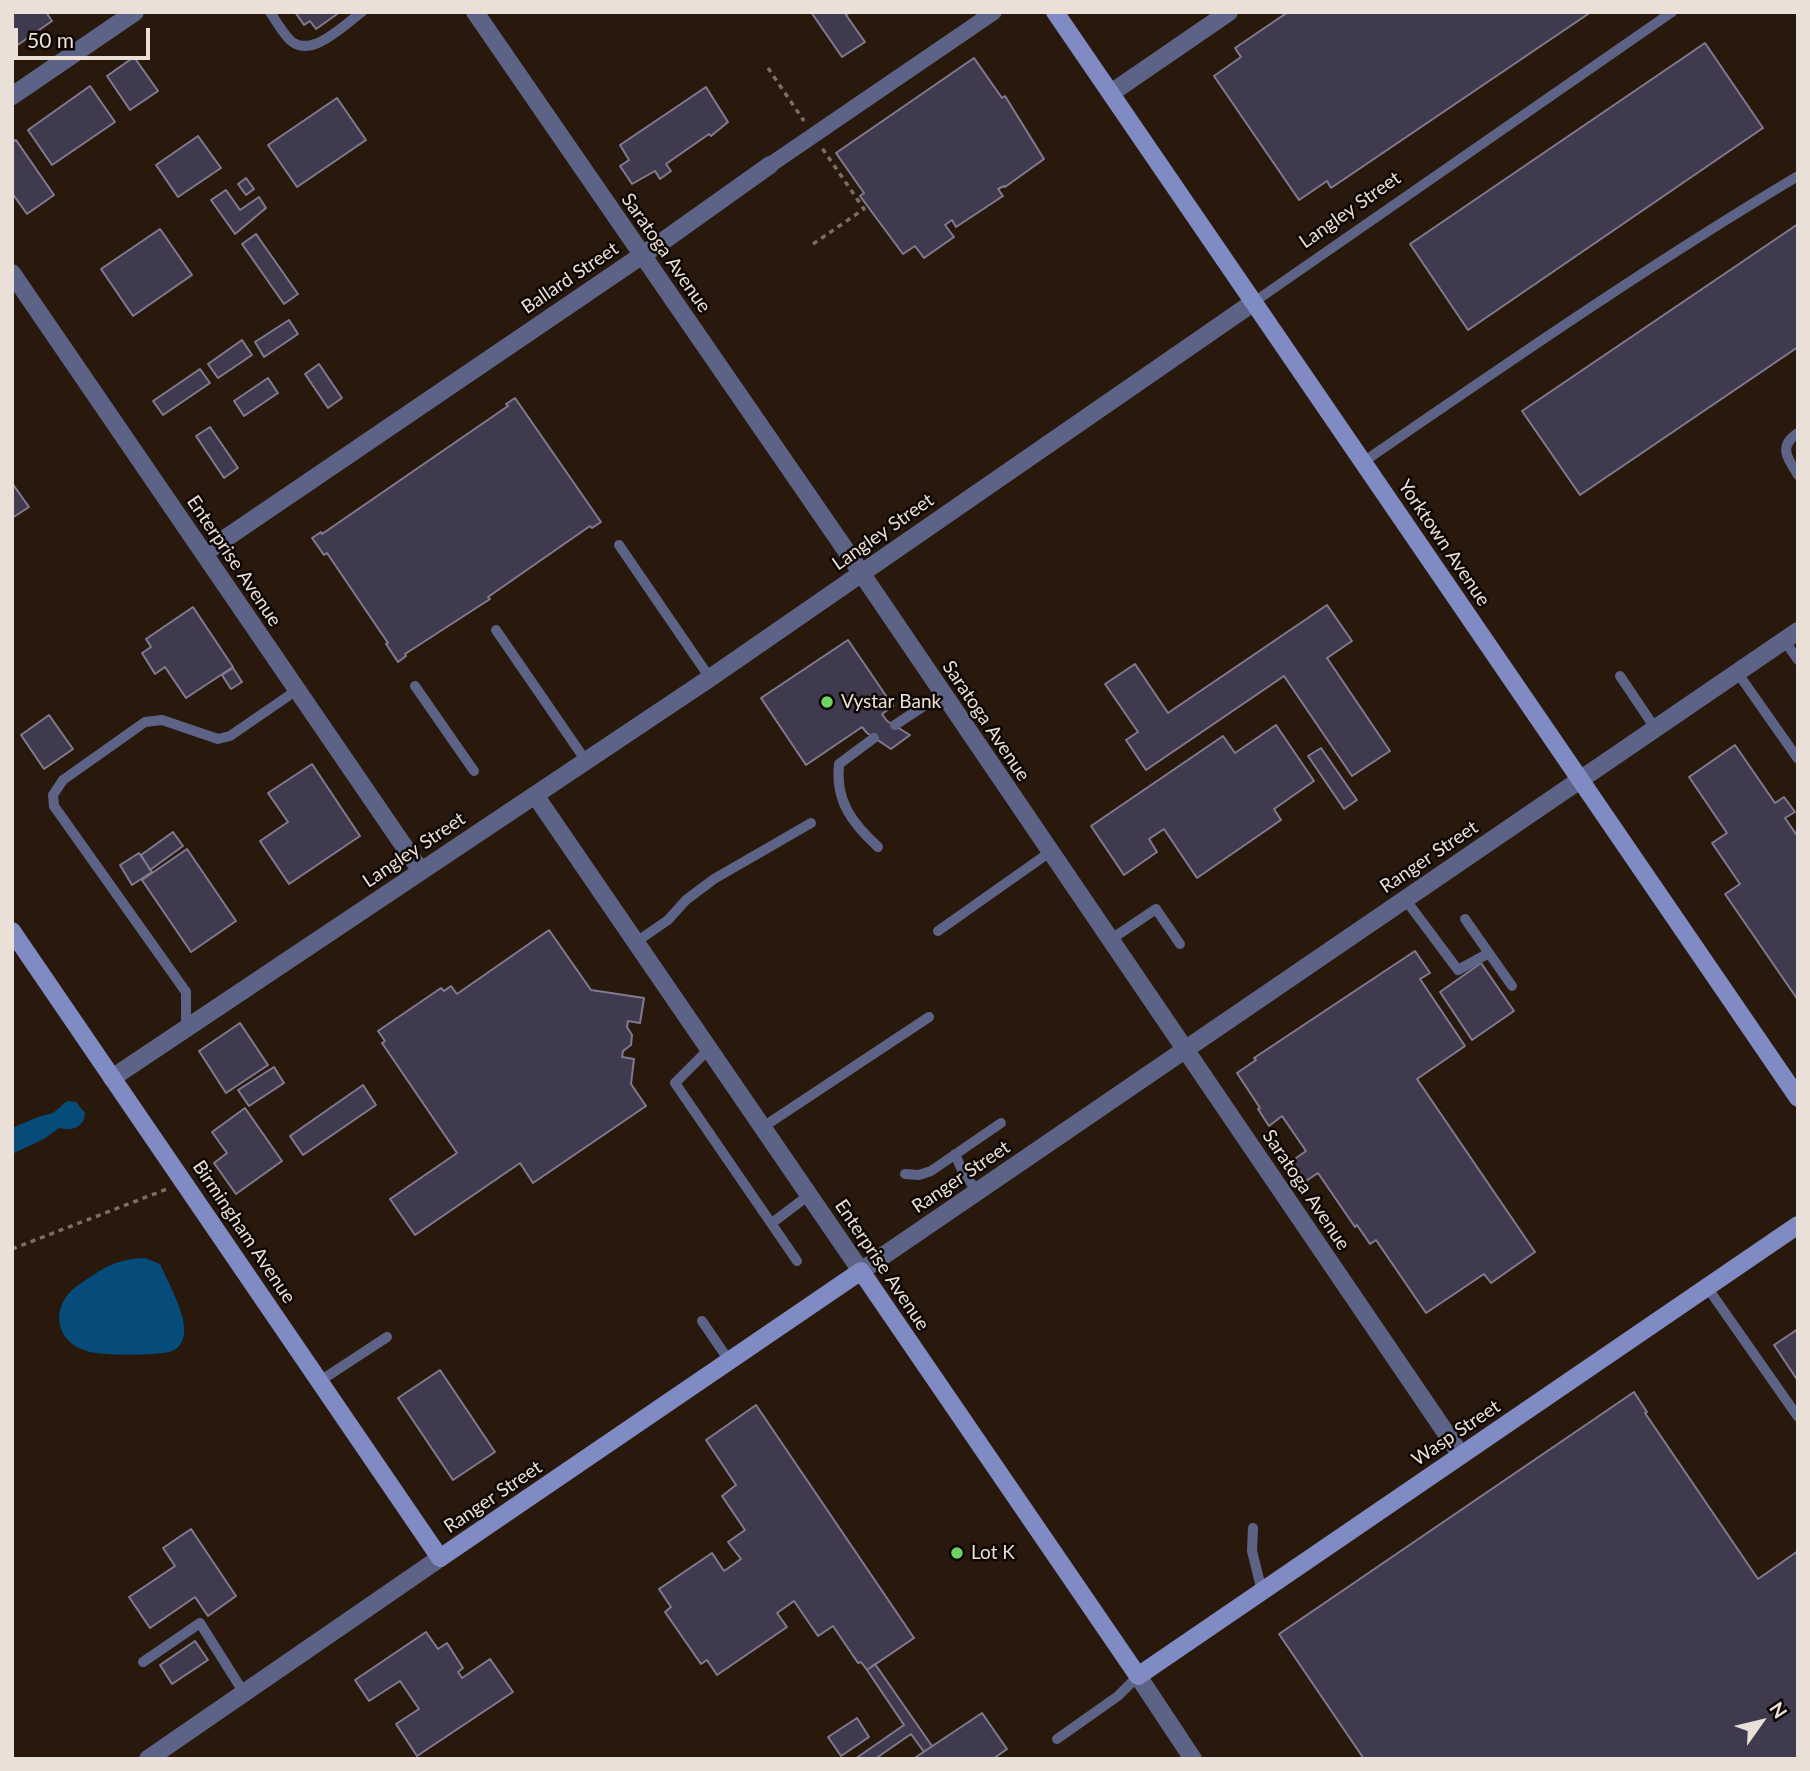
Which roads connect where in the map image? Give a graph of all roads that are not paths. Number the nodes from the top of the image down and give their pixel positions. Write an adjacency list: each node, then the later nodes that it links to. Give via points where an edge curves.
1 (135, 12): 10 (street)
2 (270, 12): 3 (lane, via 289,39 307,47)
3 (362, 12)
4 (475, 12): 13 (street, Saratoga Avenue)
5 (994, 12): 11 (street, Ballard Street)
6 (1055, 12): 9 (main road, Yorktown Avenue)
7 (1229, 12): 9 (street)
8 (1672, 12): 15 (lane, Langley Street)
9 (1111, 93): 15 (main road, Yorktown Avenue)
10 (12, 96)
11 (770, 165): 13 (street, Ballard Street)
12 (1798, 176): 17 (lane, via 1696,237)
13 (641, 254): 20 (street, Ballard Street); 21 (street, Saratoga Avenue)
14 (12, 273): 20 (street, Enterprise Avenue)
15 (1254, 302): 17 (main road, Yorktown Avenue); 21 (street, Langley Street)
16 (1798, 433): 18 (lane, via 1786,445 1788,461)
17 (1363, 462): 37 (main road, Yorktown Avenue)
18 (1798, 474)
19 (619, 544): 27 (lane)
20 (204, 553): 29 (street, Enterprise Avenue)
21 (860, 573): 27 (street, Langley Street); 30 (street, Saratoga Avenue)
22 (496, 630): 35 (lane)
23 (1791, 636): 24 (lane); 25 (street, Ranger Street)
24 (1798, 660)
25 (1737, 672): 32 (street, Ranger Street); 34 (lane)
26 (1620, 676): 32 (lane)
27 (709, 678): 35 (street, Langley Street)
28 (415, 686): 36 (lane)
29 (297, 690): 42 (street, Enterprise Avenue); 53 (lane, via 230,736 218,738 162,720 145,722 63,780 53,795 54,806 186,992)
30 (942, 694): 31 (lane); 41 (street, Saratoga Avenue)
31 (895, 725)
32 (1655, 728): 37 (street, Ranger Street)
33 (874, 738): 40 (lane, via 839,764 837,783 840,799)
34 (1798, 759)
35 (586, 761): 38 (street, Langley Street)
36 (474, 771)
37 (1581, 779): 43 (street, Ranger Street); 57 (main road, Yorktown Avenue)
38 (535, 795): 42 (street, Langley Street); 48 (street, Enterprise Avenue)
39 (811, 823): 48 (lane, via 714,878)
40 (878, 847)
41 (1050, 852): 46 (lane); 47 (street, Saratoga Avenue)
42 (421, 872): 53 (street, Langley Street)
43 (1405, 899): 50 (lane, via 1458,970); 55 (street, Ranger Street)
44 (1465, 919): 50 (lane)
45 (12, 931): 56 (main road, Birmingham Avenue)
46 (938, 931)
47 (1110, 940): 49 (lane, via 1156,909); 55 (street, Saratoga Avenue)
48 (636, 942): 54 (street, Enterprise Avenue)
49 (1180, 944)
50 (1489, 953): 51 (lane)
51 (1512, 986)
52 (929, 1017): 59 (lane)
53 (186, 1030): 56 (street, Langley Street)
54 (709, 1049): 59 (street, Enterprise Avenue); 64 (lane, via 675,1083)
55 (1185, 1049): 62 (street, Ranger Street); 74 (street, Saratoga Avenue)
56 (112, 1078): 72 (main road, Birmingham Avenue)
57 (1798, 1098)
58 (1000, 1123): 60 (lane)
59 (762, 1127): 63 (street, Enterprise Avenue)
60 (955, 1154): 61 (lane, via 931,1171); 62 (lane)
61 (905, 1174)
62 (977, 1192): 67 (street, Ranger Street)
63 (809, 1195): 64 (lane); 67 (street, Enterprise Avenue)
64 (772, 1223): 66 (lane)
65 (1798, 1225): 68 (main road, Wasp Street)
66 (797, 1261)
67 (861, 1271): 71 (main road, Ranger Street); 79 (main road, Enterprise Avenue)
68 (1707, 1287): 73 (lane); 74 (main road, Wasp Street)
69 (702, 1321): 71 (lane)
70 (387, 1336): 72 (lane)
71 (730, 1362): 76 (main road, Ranger Street)
72 (320, 1381): 76 (main road, Birmingham Avenue)
73 (1798, 1417)
74 (1461, 1455): 77 (main road, Wasp Street)
75 (1253, 1528): 77 (lane, via 1252,1551)
76 (440, 1558): 80 (street, Ranger Street)
77 (1262, 1591): 79 (main road, Wasp Street)
78 (143, 1662): 80 (lane, via 200,1623)
79 (1138, 1676): 81 (lane, via 1118,1696); 83 (street, Enterprise Avenue)
80 (244, 1693): 82 (street, Ranger Street)
81 (1057, 1739)
82 (148, 1759)
83 (1194, 1759)

